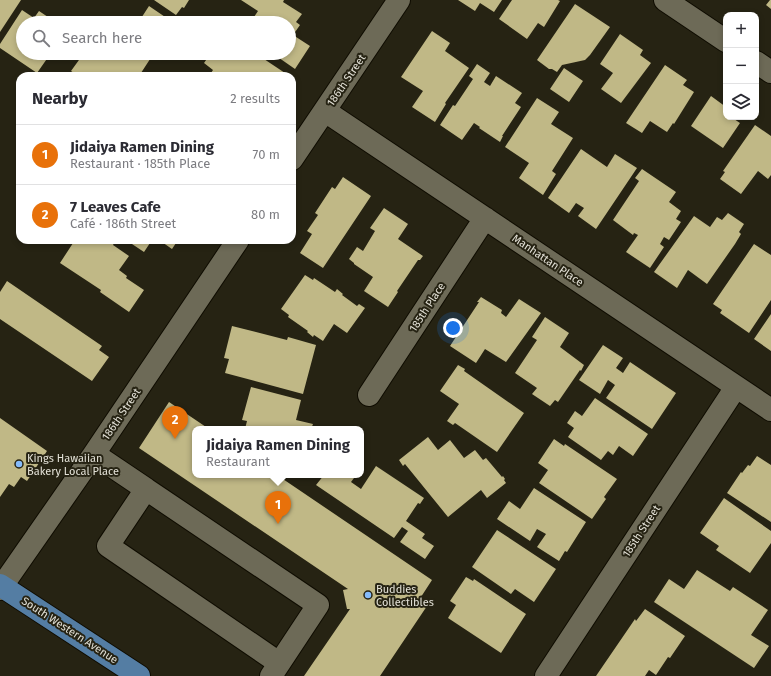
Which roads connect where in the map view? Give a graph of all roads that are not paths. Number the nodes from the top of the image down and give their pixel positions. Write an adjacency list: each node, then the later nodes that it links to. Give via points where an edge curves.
1 (400, 0): 6 (street, 186th Street)
2 (665, 0): 3 (street)
3 (723, 39)
4 (759, 64): 5 (street)
5 (771, 72)
6 (325, 111): 7 (street, 186th Street); 8 (street, Manhattan Place)
7 (296, 153)
8 (485, 218): 10 (street, Manhattan Place); 11 (street, 185th Place)
9 (235, 244): 13 (street, 186th Street)
10 (736, 387): 12 (street, Manhattan Place); 18 (street, 185th Street)
11 (369, 395)
12 (771, 410)
13 (94, 454): 14 (street); 15 (street, 186th Street)
14 (146, 489): 16 (street, via 108,546); 16 (street, via 318,604)
15 (1, 587): 17 (main road, South Western Avenue)
16 (275, 670)
17 (139, 676)
18 (546, 676)

